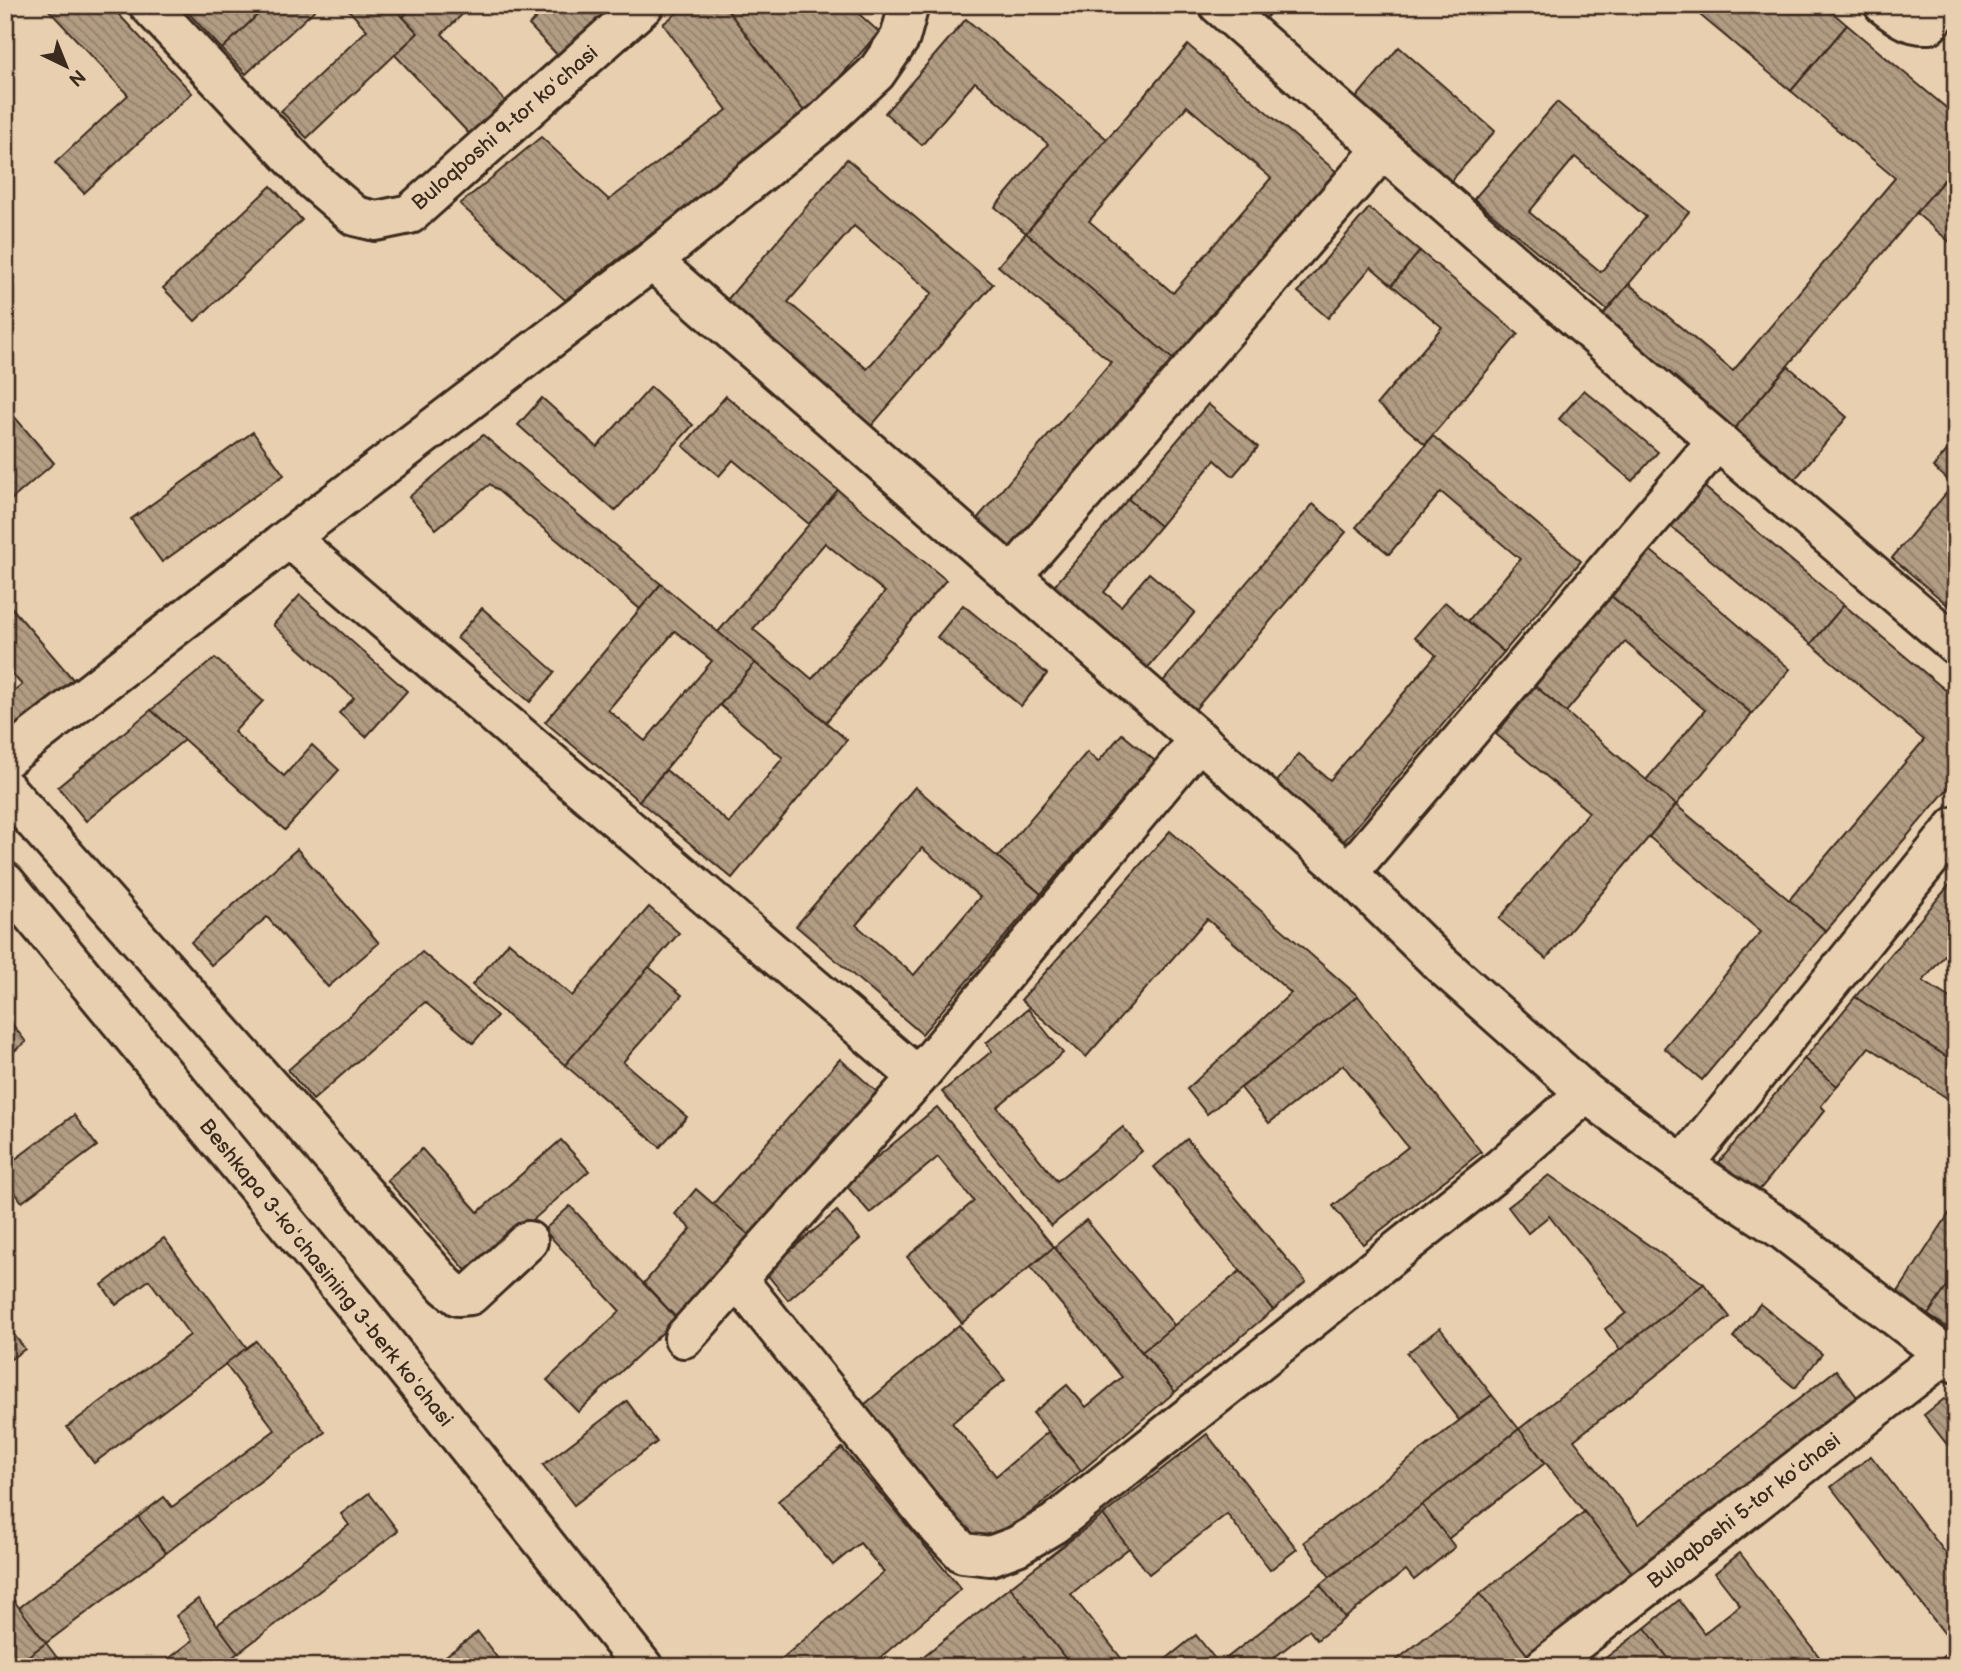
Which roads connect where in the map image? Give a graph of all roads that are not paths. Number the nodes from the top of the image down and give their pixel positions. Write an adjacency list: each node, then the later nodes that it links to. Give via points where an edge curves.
1 (149, 5): 2 (street, Buloqboshi 9-tor koʻchasi, via 313,180 355,216 376,222 410,214)
2 (644, 5)
3 (909, 5): 8 (street, via 900,38 876,72 823,122)
4 (1219, 5): 7 (street)
5 (1884, 5): 6 (street, via 1900,19 1930,24)
6 (1945, 5)
7 (1383, 149): 9 (street); 11 (street)
8 (652, 261): 10 (street); 11 (street)
9 (1717, 441): 12 (street); 17 (street)
10 (289, 538): 14 (street); 19 (street)
11 (1012, 576): 13 (street)
12 (1956, 645)
13 (1199, 740): 17 (street); 19 (street)
14 (5, 759)
15 (5, 788): 22 (street, via 446,1286 458,1296 470,1295)
16 (1956, 826): 21 (street)
17 (1348, 873): 20 (street, via 1441,964)
18 (5, 883): 26 (street, Beshkapa 3-koʻchasining 3-berk koʻchasi, via 362,1315)
19 (918, 1077): 23 (street)
20 (1586, 1093): 21 (street); 23 (street, via 1495,1173 1054,1524 989,1556 963,1553 932,1521)
21 (1683, 1165): 25 (street, via 1783,1230)
22 (528, 1241)
23 (737, 1279): 24 (street)
24 (684, 1338)
25 (1950, 1359): 27 (street, Buloqboshi 5-tor koʻchasi)
26 (643, 1667)
27 (1545, 1667)

